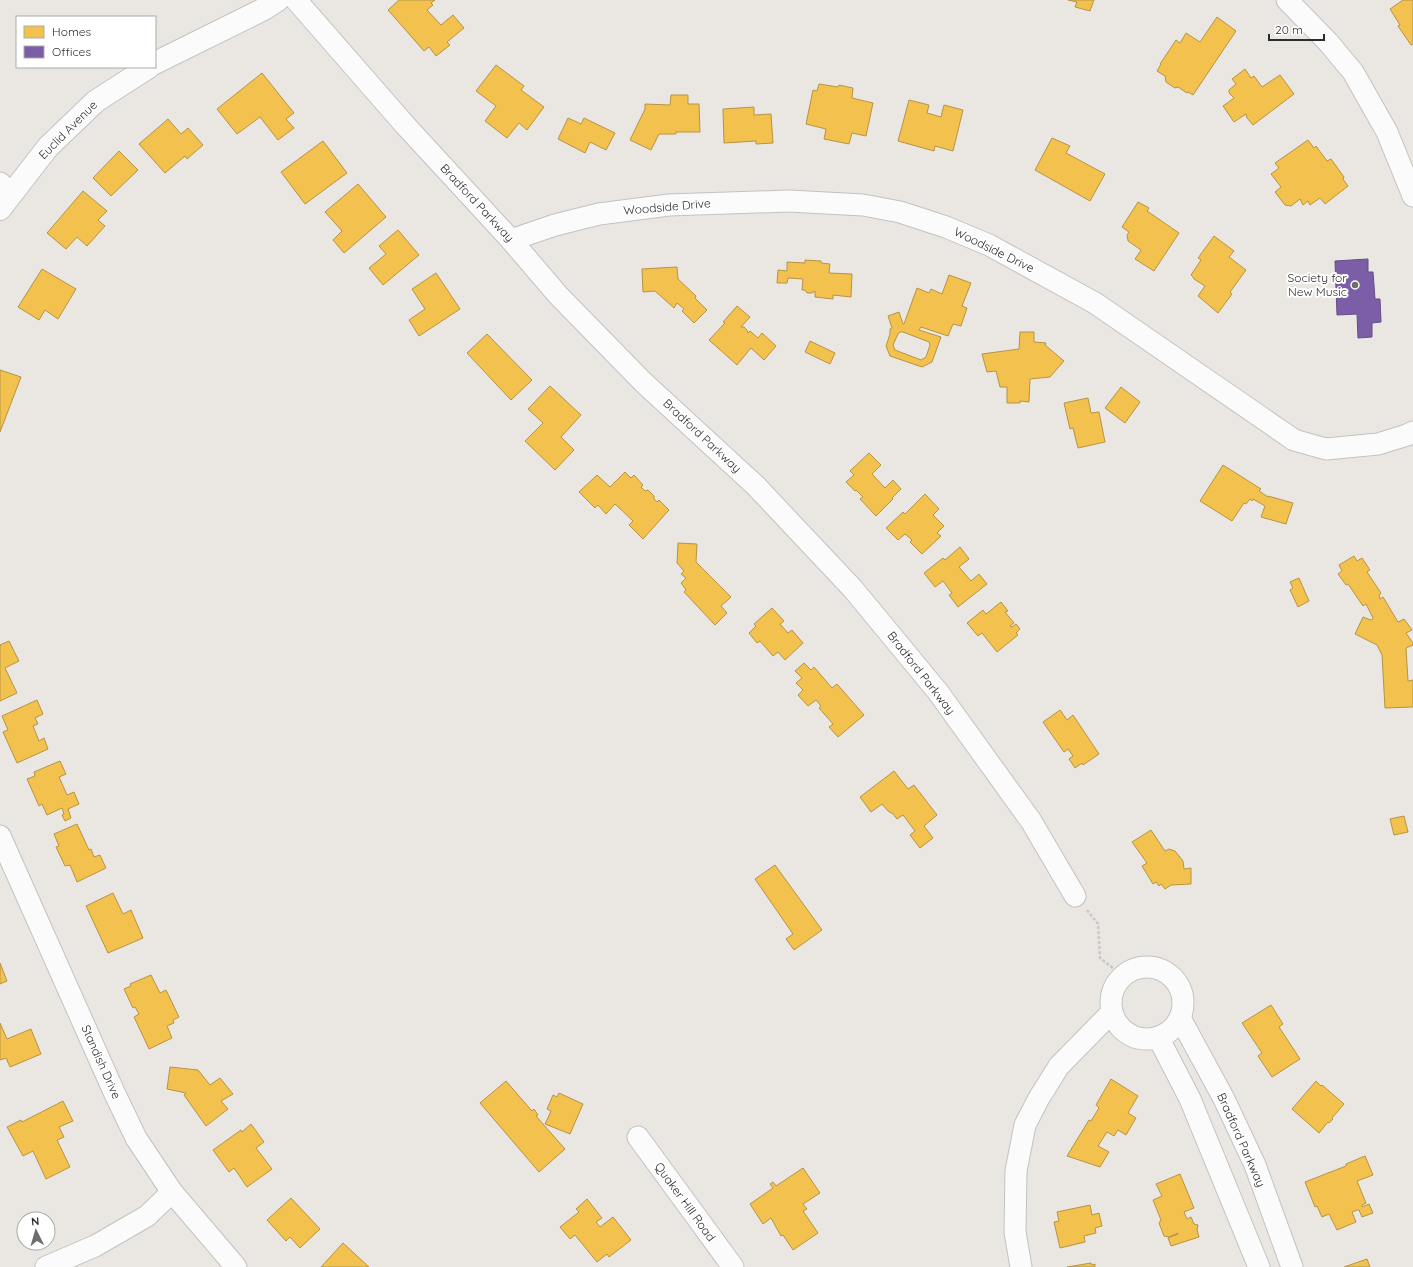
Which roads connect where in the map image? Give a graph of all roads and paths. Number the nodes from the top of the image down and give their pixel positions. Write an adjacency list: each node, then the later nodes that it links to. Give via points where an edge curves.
1 (278, 0): 4 (street)
2 (296, 0): 8 (street, Bradford Parkway, via 405,125)
3 (1287, 0): 7 (street, via 1353,72 1388,132)
4 (156, 63)
5 (147, 68): 6 (street, Euclid Avenue, via 96,101 48,147)
6 (4, 195)
7 (1413, 196)
8 (511, 240): 9 (street, Woodside Drive, via 599,214 669,205 789,200 863,205 900,212 989,245 1095,303 1294,440 1326,449 1378,444); 11 (street, Bradford Parkway, via 558,295 643,382 756,486 853,589 938,692 1027,814)
9 (1411, 437)
10 (0, 836): 17 (street, Standish Drive, via 136,1138)
11 (1075, 896): 12 (path, via 1098,924 1100,958)
12 (1123, 976): 13 (street, via 1113,992); 14 (street, via 1141,967 1160,969 1169,974 1181,989 1183,1008)
13 (1112, 1012): 15 (street, via 1125,1031 1135,1037); 21 (street, via 1059,1066 1025,1125 1016,1171 1015,1232)
14 (1180, 1018): 15 (street, via 1167,1033); 23 (street, Bradford Parkway, via 1224,1099 1255,1165)
15 (1158, 1037): 22 (street, via 1190,1099)
16 (638, 1137): 20 (street, Quaker Hill Road)
17 (172, 1192): 18 (street, via 148,1216 95,1246); 19 (street, Standish Drive)
18 (46, 1267)
19 (236, 1267)
20 (733, 1267)
21 (1021, 1267)
22 (1259, 1267)
23 (1292, 1267)

